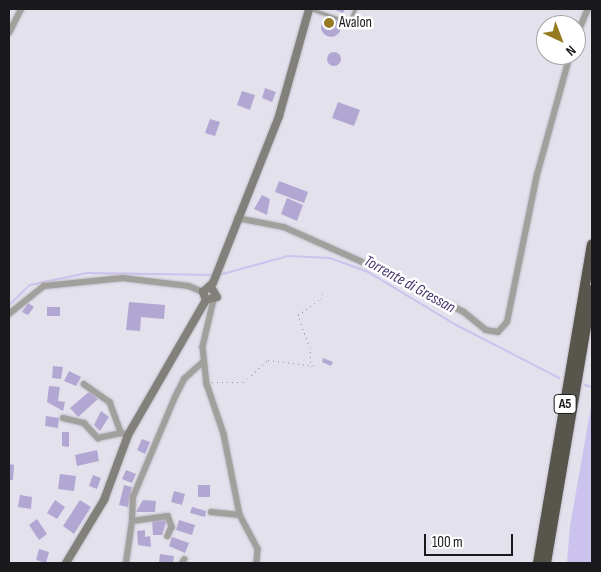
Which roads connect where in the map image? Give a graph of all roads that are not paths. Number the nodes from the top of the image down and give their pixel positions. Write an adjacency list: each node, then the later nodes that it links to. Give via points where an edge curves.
1 (21, 9): 4 (street)
2 (310, 9): 3 (lane, via 349,22); 6 (main road, via 279,116)
3 (355, 9)
4 (9, 33)
5 (567, 65): 6 (street, via 538,175 508,322 498,332 486,330 464,312 367,264 284,228)
6 (237, 218): 8 (main road)
7 (592, 245): 23 (highway, A5)
8 (211, 287): 10 (main road); 10 (main road, via 217,293)
9 (592, 290): 24 (highway, A5)
10 (208, 297): 11 (street, via 189,286 123,278 44,286); 12 (street); 15 (main road)
11 (9, 314)
12 (203, 362): 17 (street, via 224,434); 18 (street, via 184,379 171,406 133,497)
13 (84, 384): 15 (street, via 110,402)
14 (63, 418): 15 (street, via 84,423 98,438)
15 (124, 434): 20 (main road, via 104,500)
16 (211, 512): 17 (street)
17 (240, 515): 22 (street, via 258,549)
18 (132, 521): 19 (street, via 168,516 172,527); 21 (street)
19 (168, 536)
20 (66, 563)
21 (126, 563)
22 (257, 563)
23 (538, 563)
24 (546, 563)

